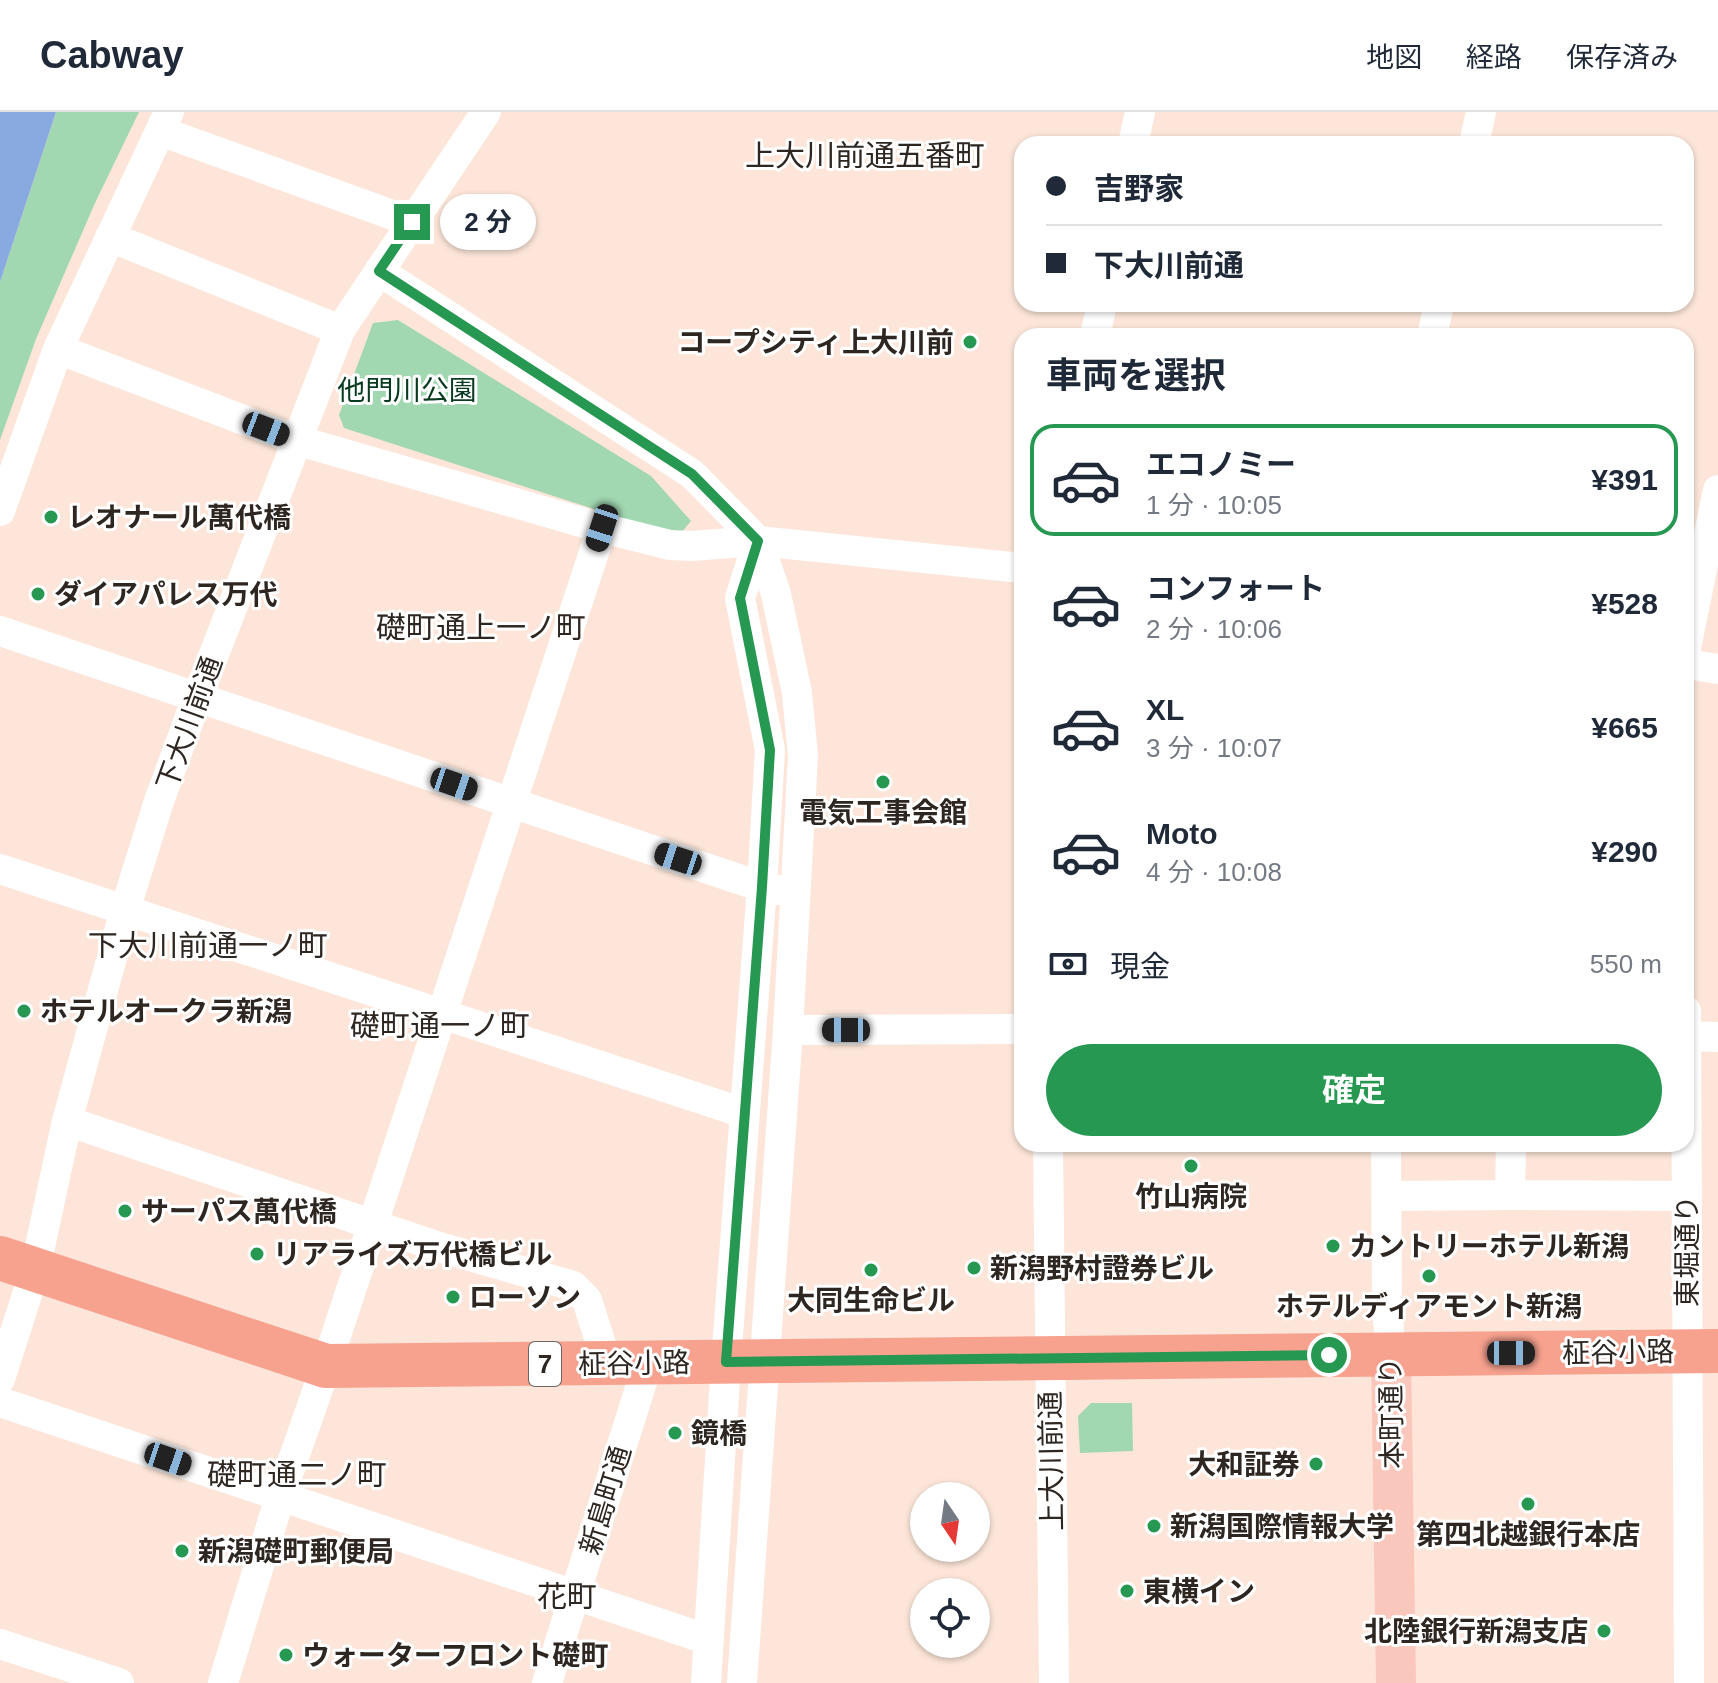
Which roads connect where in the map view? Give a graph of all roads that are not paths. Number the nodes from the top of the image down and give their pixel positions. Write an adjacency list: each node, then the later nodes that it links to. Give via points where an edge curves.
1 (486, 112): 7 (street, 下大川前通)
2 (1140, 112): 5 (street)
3 (1481, 112): 6 (street)
4 (165, 121): 7 (street); 8 (street)
5 (1135, 136)
6 (1476, 136)
7 (412, 222): 9 (street, 下大川前通)
8 (110, 237): 10 (street); 11 (street)
9 (379, 271): 10 (street, 下大川前通); 16 (street, via 692,474)
10 (340, 330): 12 (street, 下大川前通)
11 (58, 349): 12 (street); 14 (street)
12 (296, 440): 15 (street); 22 (street, 下大川前通)
13 (1718, 490): 18 (street)
14 (0, 511)
15 (602, 528): 16 (street, via 670,545); 23 (street)
16 (758, 541): 17 (street); 25 (street, via 740,598 770,750); 26 (street, via 776,594 797,693 803,756)
17 (1014, 567)
18 (1694, 607)
19 (0, 631): 22 (street)
20 (1694, 665): 21 (street)
21 (1718, 669)
22 (197, 698): 23 (street); 27 (street, 下大川前通)
23 (511, 803): 25 (street); 28 (street)
24 (0, 869): 27 (street)
25 (762, 887): 26 (street); 33 (street)
26 (796, 893): 30 (street)
27 (125, 910): 28 (street); 34 (street, 下大川前通)
28 (442, 1014): 33 (street); 42 (street)
29 (1014, 1029): 30 (street)
30 (788, 1030): 47 (street)
31 (1694, 1036): 32 (street)
32 (1718, 1037)
33 (744, 1113): 47 (street)
34 (67, 1121): 42 (street); 43 (street, 下大川前通)
35 (1048, 1152): 46 (street, 上大川前通)
36 (1386, 1152): 40 (street, 本町通り)
37 (1511, 1152): 39 (street)
38 (1686, 1152): 41 (street, 東堀通り)
39 (1510, 1195): 40 (street); 41 (street)
40 (1387, 1196): 45 (street, 本町通り)
41 (1687, 1196): 44 (street, 東堀通り)
42 (373, 1225): 48 (street, via 573,1286); 49 (street)
43 (17, 1264): 49 (highway, 柾谷小路 / 7); 50 (street, 下大川前通)
44 (1702, 1351): 45 (highway, 柾谷小路); 63 (street, 東堀通り)
45 (1391, 1355): 46 (highway, 柾谷小路 / 7); 62 (main road, 本町通り)
46 (1050, 1358): 47 (highway, 柾谷小路 / 7); 61 (street, 上大川前通)
47 (745, 1362): 48 (highway, 柾谷小路 / 7); 54 (street); 60 (street)
48 (628, 1363): 49 (highway, 柾谷小路 / 7); 53 (street, 新島町通)
49 (326, 1366): 52 (street)
50 (0, 1379)
51 (0, 1402): 52 (street)
52 (280, 1497): 53 (street); 57 (street)
53 (575, 1597): 54 (street); 58 (street, 新島町通)
54 (709, 1640): 59 (street)
55 (0, 1644): 56 (street)
56 (119, 1683)
57 (223, 1683)
58 (547, 1683)
59 (706, 1683)
60 (742, 1683)
61 (1054, 1683)
62 (1396, 1683)
63 (1689, 1683)

